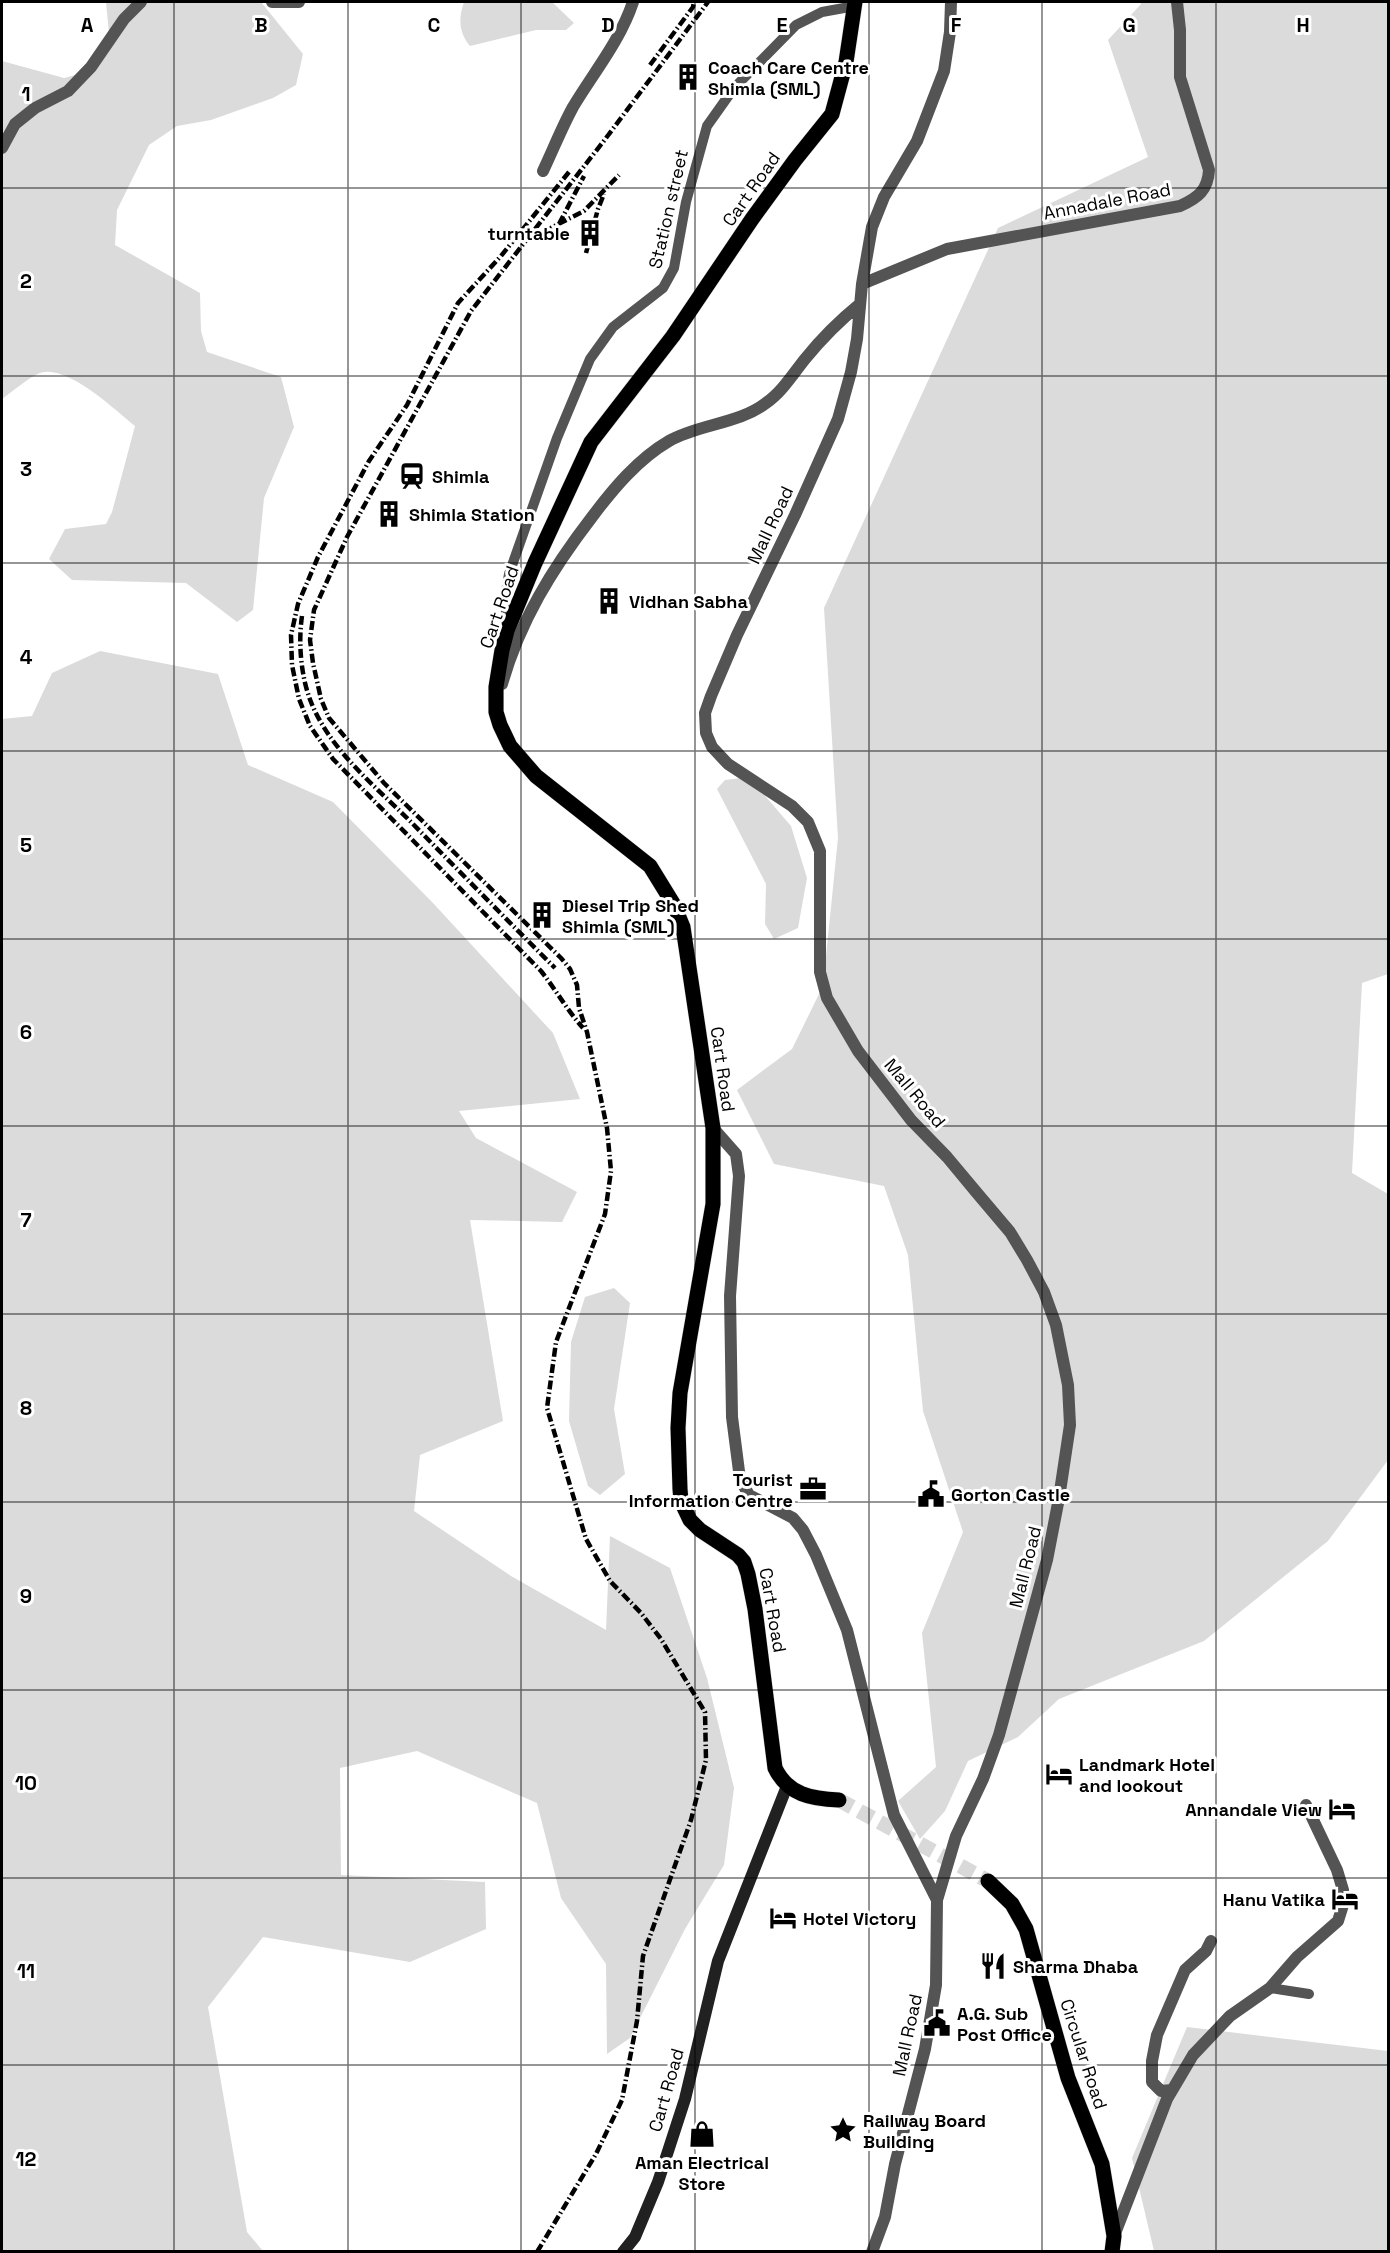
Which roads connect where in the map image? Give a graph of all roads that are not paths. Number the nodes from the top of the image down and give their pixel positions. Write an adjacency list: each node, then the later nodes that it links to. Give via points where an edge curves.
1 (141, 2): 8 (street, via 124,19 92,68 68,91 35,108 15,124)
2 (272, 2): 3 (street)
3 (298, 2)
4 (633, 2): 9 (street, via 610,53 572,109)
5 (951, 2): 10 (street, Mall Road, via 944,72 917,141 877,215)
6 (1177, 2): 10 (street, Annadale Road, via 1180,77 1209,170 1201,194 1180,206 947,249)
7 (855, 4): 12 (main road, Cart Road, via 846,62 832,114 752,219 673,336 591,442); 12 (lane, Station street, via 822,12 796,25 734,88 707,126 669,279 654,297 622,319 607,335 590,359 560,428 509,574 505,597)
8 (2, 148)
9 (543, 171)
10 (862, 284): 11 (street, Mall Road)
11 (860, 304): 13 (street, via 837,322 769,402 670,441 654,450 616,487 562,558 533,605 509,661); 19 (street, Mall Road, via 851,372 838,418 711,696 705,713 705,733 711,747 728,764 792,806 808,822 820,851 820,972 827,999 858,1051 911,1120 1016,1241 1044,1292 1056,1325 1068,1385 1070,1425 1047,1560 999,1735 956,1836)
12 (507, 631): 13 (main road, Cart Road, via 496,687)
13 (496, 712): 14 (main road, Cart Road, via 518,757 536,776 640,856 655,872 674,905 682,927)
14 (712, 1128): 15 (main road, Cart Road, via 713,1214 680,1393 681,1501 700,1530 744,1562 756,1609 775,1768); 19 (street, via 736,1154 740,1176 730,1296 732,1417 740,1479 749,1494 793,1518 816,1555 847,1630 894,1815)
15 (787, 1786): 16 (main road, via 809,1797); 25 (main road, Cart Road, via 718,1961 691,2077 658,2182 636,2237)
16 (839, 1800)
17 (1306, 1804): 21 (street, via 1338,1870 1343,1905 1338,1922 1297,1957)
18 (988, 1881): 24 (main road, Circular Road, via 1012,1904 1026,1929 1068,2078 1102,2164)
19 (937, 1900): 26 (street, Mall Road, via 936,1985 925,2049 885,2217)
20 (1211, 1941): 23 (street, via 1185,1970 1157,2035 1152,2082 1161,2091)
21 (1270, 1988): 22 (lane); 23 (street, via 1230,2016 1193,2055)
22 (1309, 1994)
23 (1172, 2090): 24 (street)
24 (1114, 2236): 27 (main road, Circular Road)
25 (623, 2252)
26 (872, 2252)
27 (1112, 2252)

